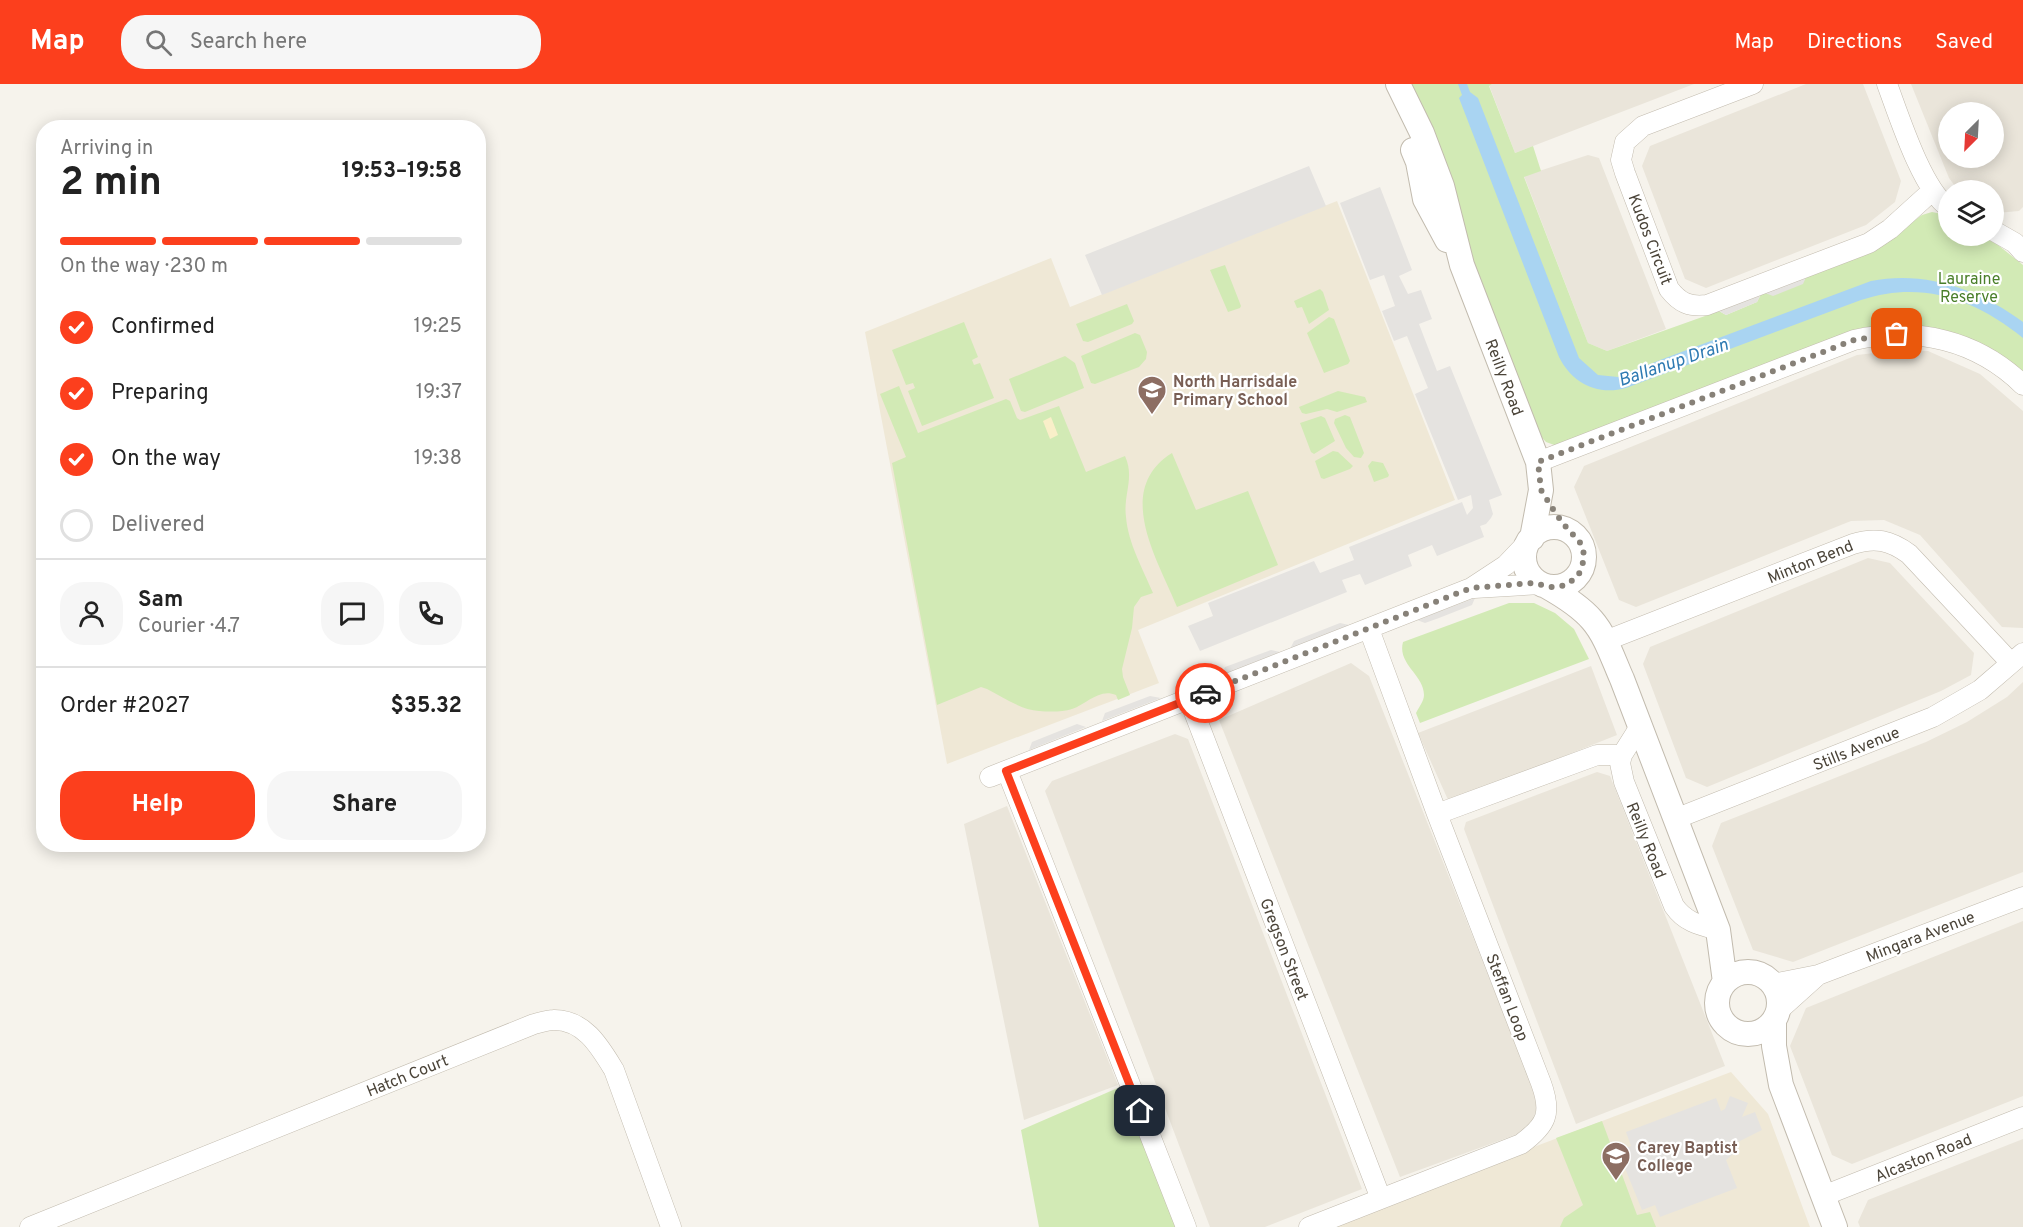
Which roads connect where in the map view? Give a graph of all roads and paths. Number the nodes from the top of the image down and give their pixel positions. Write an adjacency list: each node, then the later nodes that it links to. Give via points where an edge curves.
1 (1388, 84): 9 (street, Reilly Road, via 1418,162 1425,199)
2 (1398, 84): 9 (street, Reilly Road, via 1422,133 1446,200)
3 (1753, 84): 5 (street, Kudos Circuit, via 1643,126 1625,142 1625,173 1669,289 1680,301 1707,305 1851,251 1890,230)
4 (1887, 84): 5 (street)
5 (1932, 191): 6 (street)
6 (1938, 198)
7 (2004, 236): 8 (street)
8 (2020, 243)
9 (1462, 265): 11 (street, Reilly Road)
10 (2023, 385): 11 (street, via 1990,359 1948,341 1915,335 1876,336 1854,340)
11 (1538, 462): 12 (street, Reilly Road)
12 (1541, 490): 13 (street, Reilly Road); 14 (street, Reilly Road)
13 (1569, 531): 14 (street, via 1552,527); 15 (street, via 1583,548)
14 (1530, 540): 16 (street, via 1524,562 1528,572); 17 (street, via 1506,565)
15 (1583, 565): 16 (street, via 1570,582 1562,586); 18 (street, Reilly Road)
16 (1544, 585): 17 (street); 18 (street, Reilly Road)
17 (1471, 588): 19 (street)
18 (1592, 619): 20 (street, Reilly Road)
19 (1369, 628): 22 (street); 25 (street, Steffan Loop)
20 (1605, 641): 21 (street, Minton Bend, via 1852,544 1882,540 1909,554); 23 (street, Reilly Road)
21 (2017, 658): 26 (street, Stills Avenue, via 1980,690 1933,717)
22 (1189, 699): 38 (street, Gregson Street); 41 (street, via 998,774)
23 (1639, 728): 24 (street); 26 (street, Reilly Road)
24 (1622, 755): 25 (street, via 1597,755); 28 (street, Reilly Road, via 1624,782 1674,906 1682,917)
25 (1437, 814): 38 (street, Steffan Loop, via 1548,1100 1546,1114 1537,1133 1521,1144)
26 (1675, 819): 28 (street, Reilly Road)
27 (2023, 897): 30 (street, Mingara Avenue)
28 (1718, 933): 29 (street, Reilly Road); 31 (street, Reilly Road)
29 (1748, 972): 31 (street); 32 (street)
30 (1818, 975): 32 (street, Mingara Avenue); 33 (street, Mingara Avenue)
31 (1725, 982): 34 (street, via 1719,990 1717,1009 1726,1025)
32 (1773, 984): 33 (street, via 1779,1001)
33 (1776, 1016): 34 (street, via 1760,1032); 35 (street, via 1774,1046)
34 (1743, 1034): 35 (street)
35 (1780, 1085): 37 (street)
36 (2023, 1117): 37 (street, Alcaston Road)
37 (1823, 1196): 43 (street)
38 (1381, 1199): 42 (street, Steffan Loop)
39 (30, 1227): 40 (street, Hatch Court, via 534,1024 553,1020 572,1023 586,1031 614,1070)
40 (671, 1227)
41 (1186, 1227)
42 (1309, 1227)
43 (1835, 1227)

